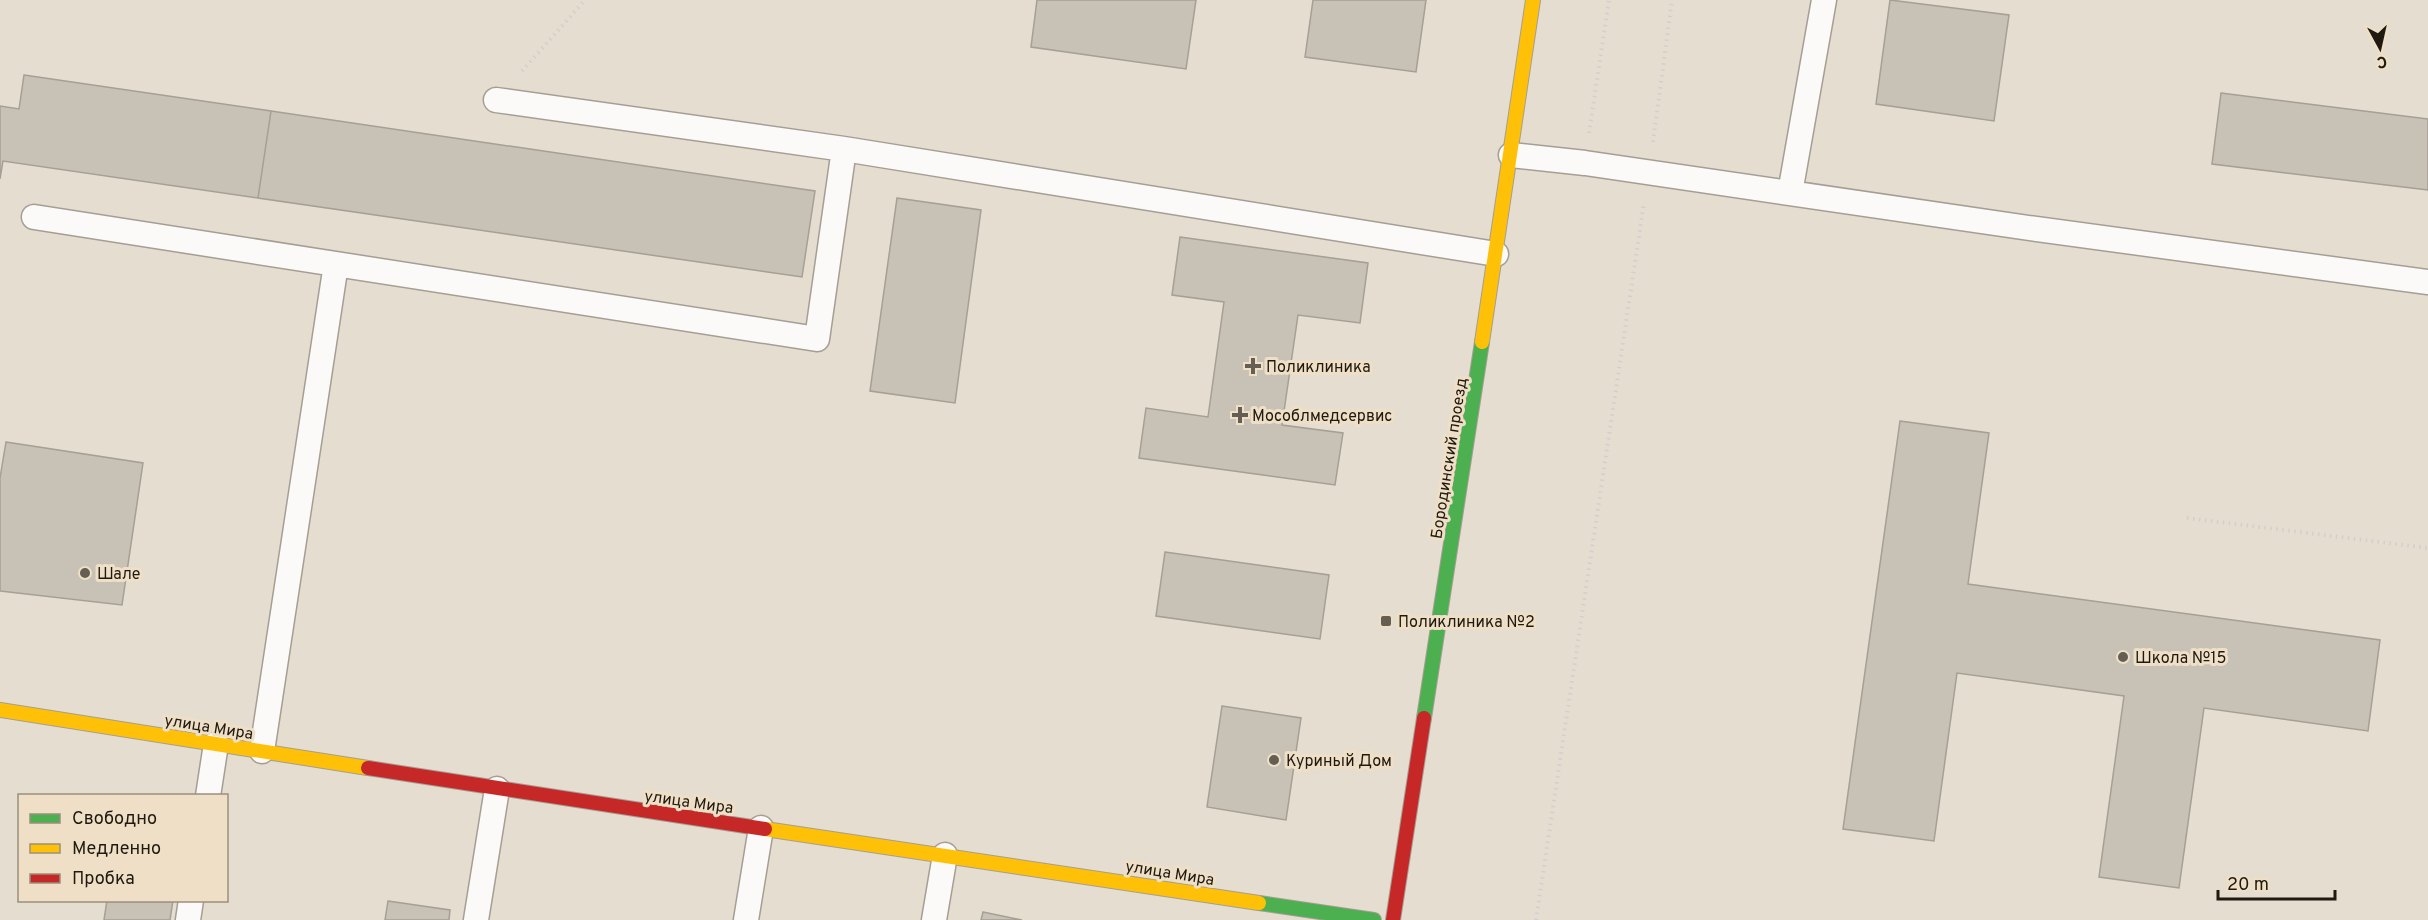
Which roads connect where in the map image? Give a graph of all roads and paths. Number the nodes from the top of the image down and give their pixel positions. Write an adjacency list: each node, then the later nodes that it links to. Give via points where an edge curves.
1 (585, 0): 6 (path)
2 (1533, 0): 8 (street, Бородинский проезд)
3 (1609, 0): 9 (path)
4 (1672, 0): 10 (path)
5 (1824, 0): 11 (lane)
6 (496, 100): 7 (lane)
7 (844, 149): 13 (lane); 14 (lane, via 817,339)
8 (1511, 155): 9 (lane); 13 (street, Бородинский проезд)
9 (1585, 163): 10 (lane)
10 (1648, 173): 11 (lane); 33 (path)
11 (1790, 193): 15 (lane)
12 (34, 217): 14 (lane)
13 (1497, 254): 32 (street, Бородинский проезд)
14 (336, 264): 20 (lane)
15 (2428, 282)
16 (2187, 518): 17 (path)
17 (2428, 548)
18 (0, 710): 19 (street, улица Мира)
19 (216, 744): 20 (street, улица Мира); 22 (lane)
20 (262, 752): 21 (street, улица Мира)
21 (497, 789): 23 (street, улица Мира); 28 (lane)
22 (208, 794)
23 (761, 828): 24 (street, улица Мира); 29 (lane)
24 (945, 855): 26 (street, улица Мира); 30 (lane)
25 (191, 902): 27 (lane)
26 (1291, 914): 31 (street, улица Мира)
27 (188, 920)
28 (476, 920)
29 (746, 920)
30 (934, 920)
31 (1374, 920)
32 (1393, 920)
33 (1536, 920)

